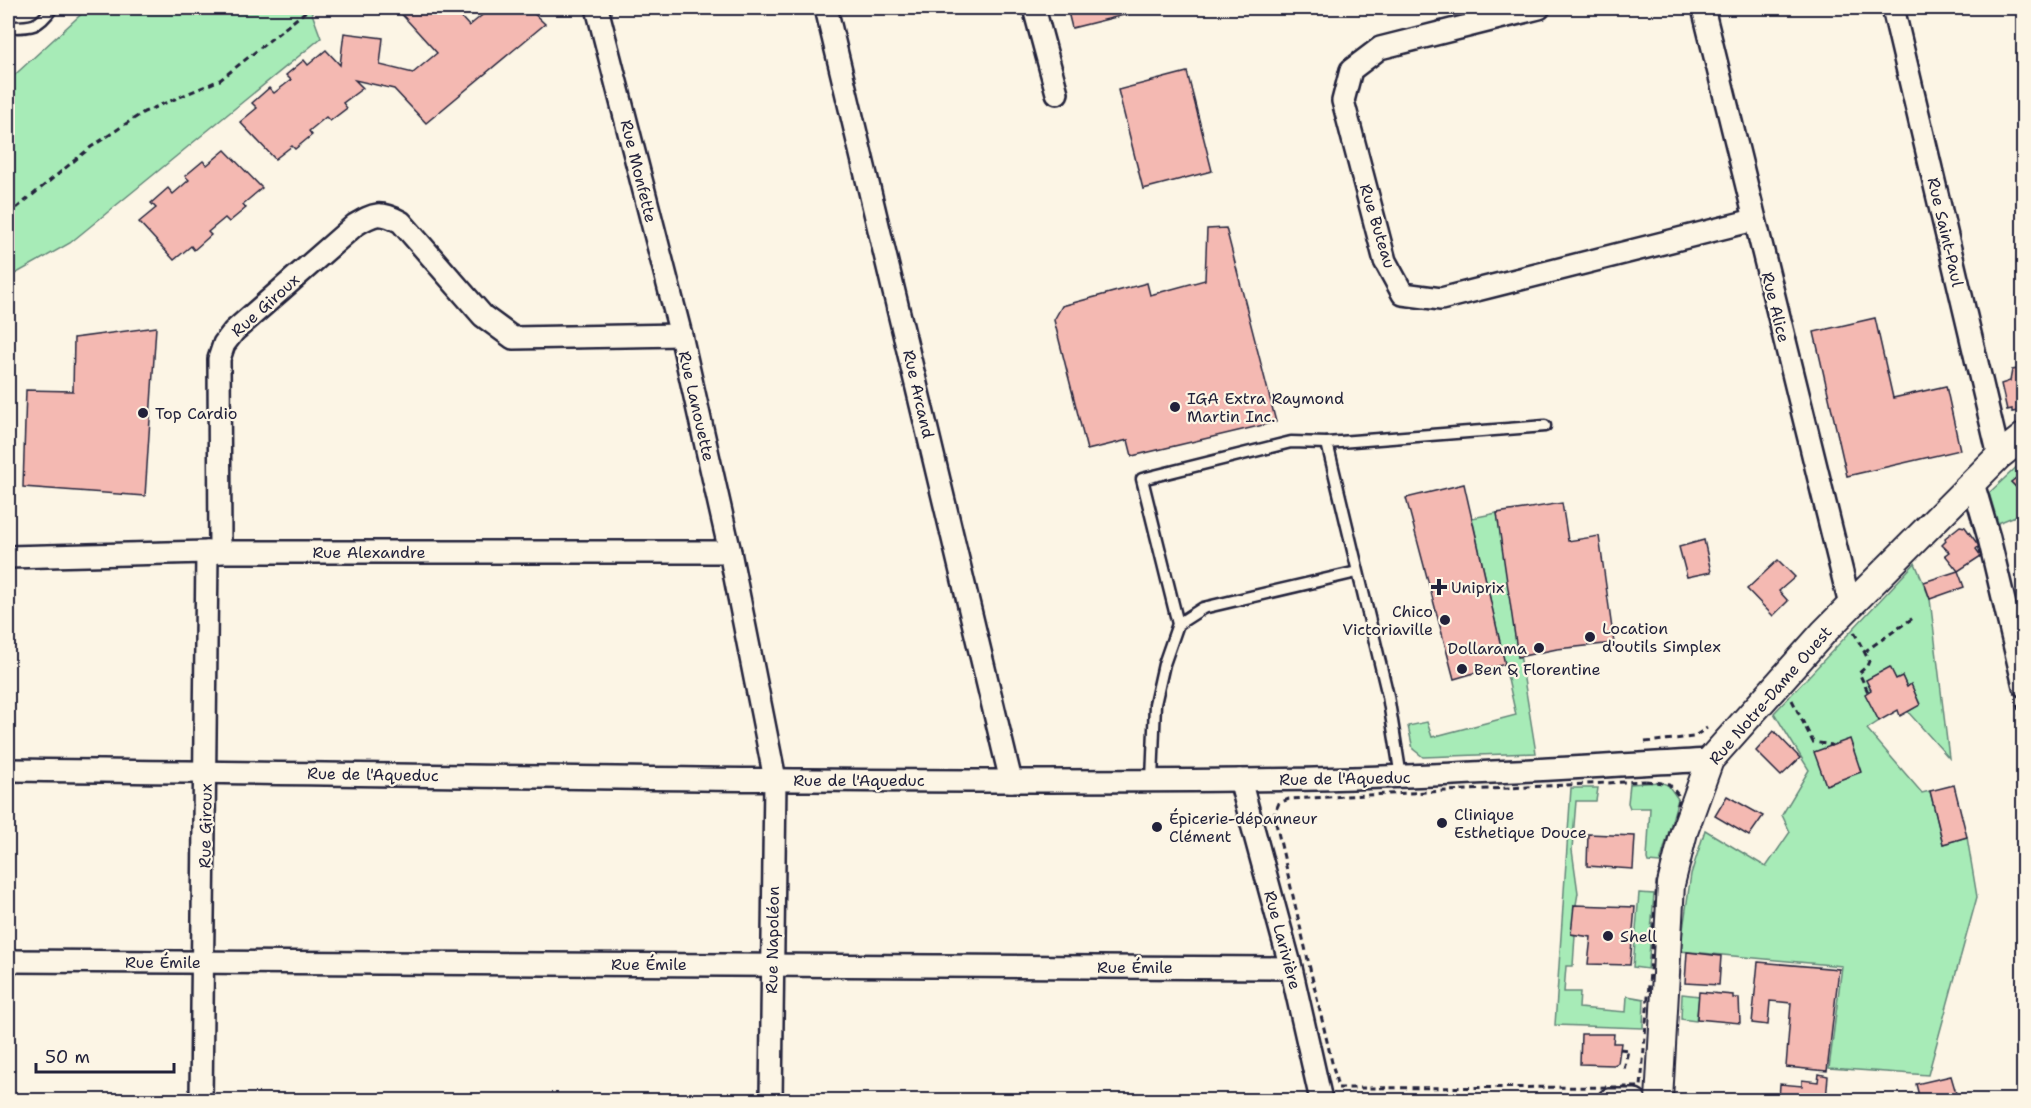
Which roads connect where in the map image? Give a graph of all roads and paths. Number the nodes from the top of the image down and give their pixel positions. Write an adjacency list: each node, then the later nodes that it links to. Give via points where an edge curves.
1 (52, 8): 9 (lane, via 43,21 30,27)
2 (310, 8): 11 (path, via 220,80 144,112 91,147)
3 (597, 8): 14 (street, Rue Monfette)
4 (826, 8): 43 (street, Rue Arcand)
5 (1034, 8): 10 (street)
6 (1539, 8): 12 (street, Rue Buteau, via 1380,48 1351,70 1343,101 1385,261 1402,294 1441,298)
7 (1703, 8): 12 (street, Rue Alice)
8 (1893, 8): 18 (street, Rue Saint-Paul)
9 (8, 27)
10 (1057, 93)
11 (8, 215)
12 (1754, 220): 24 (street, Rue Alice)
13 (355, 225): 14 (street, Rue Lanouette, via 384,213 401,222 483,316 513,338); 20 (street, Rue Giroux, via 224,344 219,358)
14 (681, 335): 21 (street, Rue Lanouette)
15 (1545, 426): 17 (lane)
16 (2024, 436): 18 (street, Rue Notre-Dame Ouest)
17 (1327, 443): 23 (lane); 26 (lane, via 1291,442 1142,479)
18 (1999, 456): 19 (street, Rue Notre-Dame Ouest)
19 (1973, 483): 24 (street, Rue Notre-Dame Ouest); 28 (street)
20 (214, 552): 21 (street, Rue Alexandre); 22 (street, Rue Alexandre); 38 (street, Rue Giroux)
21 (730, 552): 40 (street, Rue Lanouette)
22 (8, 557)
23 (1357, 572): 26 (lane, via 1203,608); 39 (lane, via 1388,696)
24 (1851, 616): 27 (path, Rue Notre-Dame Ouest); 29 (path); 36 (street, Rue Notre-Dame Ouest)
25 (1913, 618): 29 (path)
26 (1178, 624): 41 (lane, via 1155,704)
27 (1846, 634)
28 (2018, 646): 30 (street)
29 (1864, 652): 31 (path, via 1869,663 1859,672)
30 (2024, 686)
31 (1868, 692)
32 (1782, 704): 35 (path, Rue Notre-Dame Ouest, via 1790,695 1813,742)
33 (1713, 724): 34 (path)
34 (1693, 737)
35 (1832, 745)
36 (1710, 760): 39 (street, Rue de l'Aqueduc); 52 (street, Rue Notre-Dame Ouest, via 1684,832 1671,884)
37 (8, 770): 38 (street, Rue de l'Aqueduc)
38 (206, 772): 40 (street, Rue de l'Aqueduc); 45 (street, Rue Giroux)
39 (1401, 777): 42 (street, Rue de l'Aqueduc)
40 (775, 779): 43 (street, Rue de l'Aqueduc); 46 (street, Rue Napoléon)
41 (1152, 780): 42 (street, Rue de l'Aqueduc); 43 (street, Rue de l'Aqueduc)
42 (1240, 780): 47 (street, Rue Larivière)
43 (1011, 781)
44 (8, 961): 45 (street, Rue Émile)
45 (202, 962): 46 (street, Rue Émile); 53 (street, Rue Giroux)
46 (771, 965): 47 (street, Rue Émile); 54 (street, Rue Napoléon)
47 (1291, 968): 55 (street, Rue Larivière)
48 (1620, 1049): 49 (path, via 1628,1050)
49 (1624, 1070)
50 (1338, 1088): 52 (path)
51 (1919, 1094): 57 (path)
52 (1645, 1096): 56 (street)
53 (201, 1101)
54 (771, 1101)
55 (1321, 1101)
56 (1609, 1101)
57 (1902, 1101)

